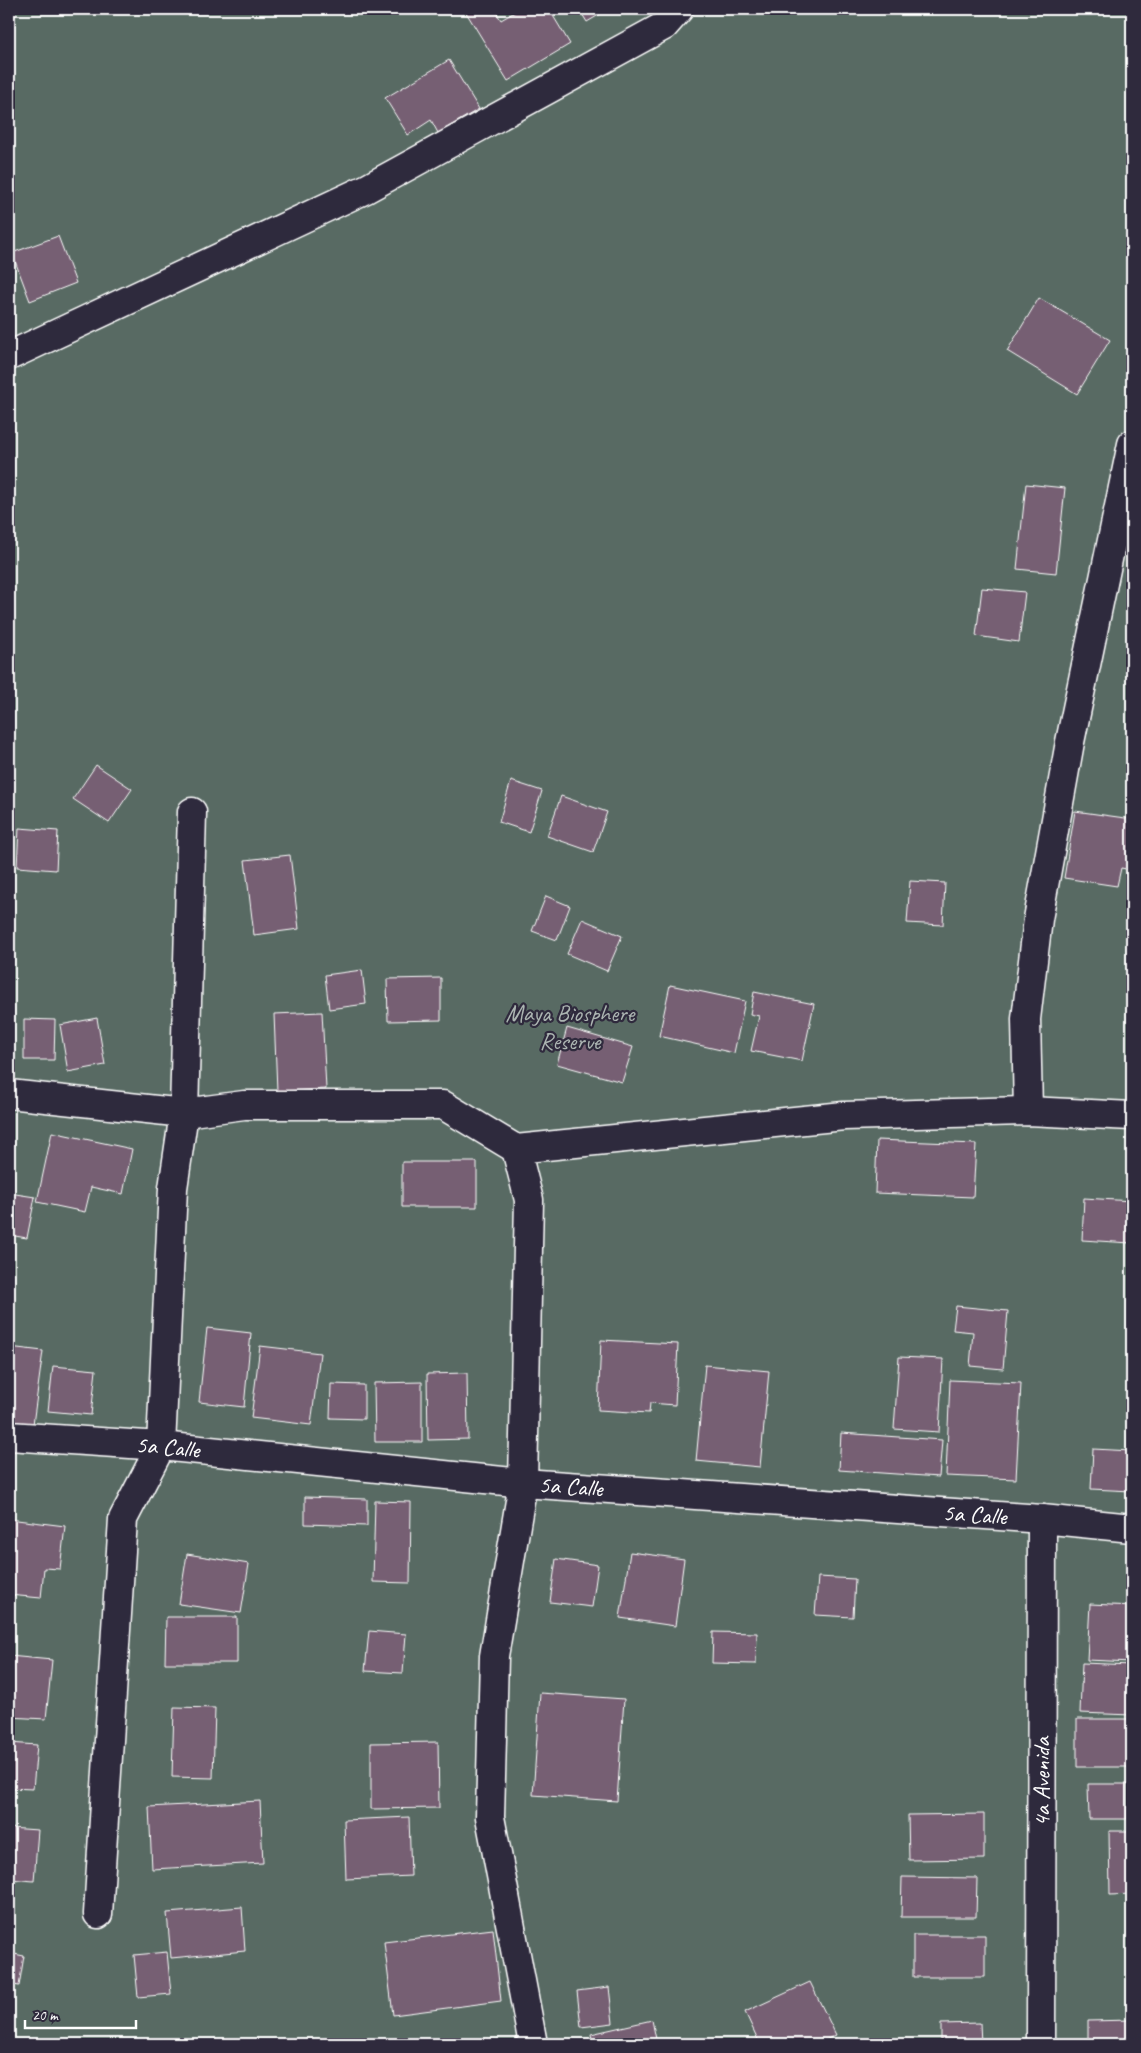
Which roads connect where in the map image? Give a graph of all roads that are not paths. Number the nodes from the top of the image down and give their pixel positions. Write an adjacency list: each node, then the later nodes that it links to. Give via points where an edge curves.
1 (679, 9): 2 (street, via 664,26 366,190)
2 (9, 356)
3 (1132, 444): 6 (street, via 1070,742 1038,919 1026,1019)
4 (192, 812): 7 (street)
5 (9, 1094): 7 (street)
6 (1028, 1111): 8 (street); 9 (street, via 844,1116)
7 (184, 1113): 9 (street, via 244,1105 443,1105); 11 (street, via 173,1188)
8 (1132, 1116)
9 (516, 1149): 12 (street, via 529,1200)
10 (9, 1436): 11 (street, 5a Calle)
11 (161, 1446): 12 (street, 5a Calle); 15 (street, via 123,1519)
12 (523, 1483): 13 (street, 5a Calle); 16 (street, via 494,1656 490,1817)
13 (1042, 1518): 14 (street, 5a Calle); 17 (street, 4a Avenida)
14 (1132, 1528)
15 (98, 1914)
16 (533, 2044)
17 (1041, 2044)

